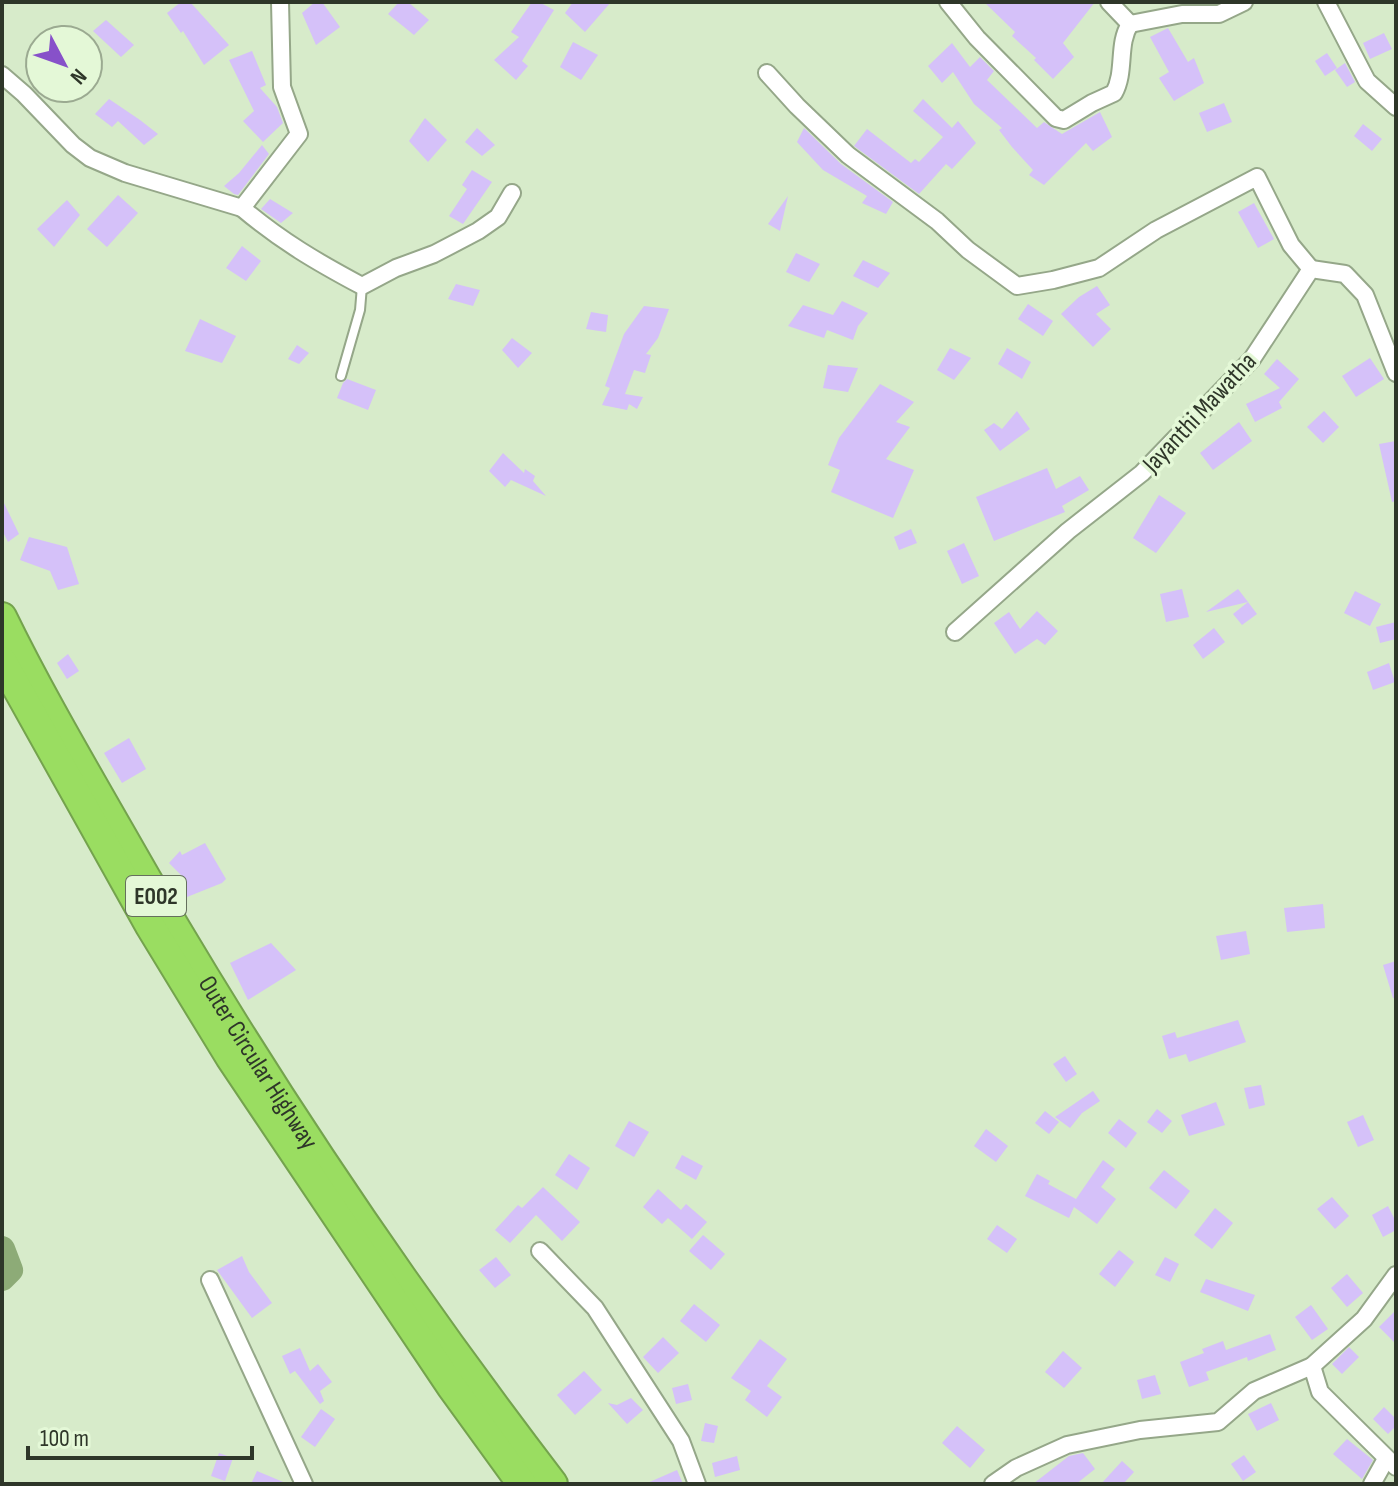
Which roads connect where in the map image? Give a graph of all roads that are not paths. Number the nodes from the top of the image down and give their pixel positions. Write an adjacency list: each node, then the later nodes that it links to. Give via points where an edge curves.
1 (280, 2): 11 (street, via 282,87 299,134)
2 (948, 2): 6 (street, via 1004,66 1064,120 1114,93)
3 (1109, 2): 6 (street)
4 (1244, 2): 6 (street, via 1219,14 1182,14)
5 (1326, 2): 9 (street, via 1367,81)
6 (1130, 24)
7 (767, 73): 12 (street, via 848,155 1017,286 1099,268 1156,230 1257,177 1291,245)
8 (2, 75): 11 (street, via 90,158)
9 (1396, 107)
10 (512, 193): 13 (street, via 498,217 478,231)
11 (242, 208): 13 (street, via 286,243)
12 (1311, 269): 14 (street, via 1345,274 1365,295); 17 (street, Jayanthi Mawatha, via 1252,359 1142,473)
13 (362, 286): 15 (lane)
14 (1396, 373)
15 (341, 376)
16 (2, 617): 19 (highway, Outer Circular Highway / E002, via 165,913)
17 (955, 632)
18 (2, 661): 19 (highway, Outer Circular Highway / E002, via 230,1057)
19 (317, 1171): 26 (highway, Outer Circular Highway / E002, via 451,1386); 27 (highway, Outer Circular Highway / E002)
20 (540, 1251): 28 (street, via 595,1308 681,1441)
21 (1396, 1275): 23 (street, via 1364,1319)
22 (210, 1280): 25 (street)
23 (1312, 1366): 24 (street, via 1320,1392); 29 (street, via 1254,1391 1218,1422 1067,1445)
24 (1391, 1463): 30 (street)
25 (304, 1484)
26 (522, 1484)
27 (553, 1484)
28 (697, 1484)
29 (993, 1484)
30 (1372, 1484)

